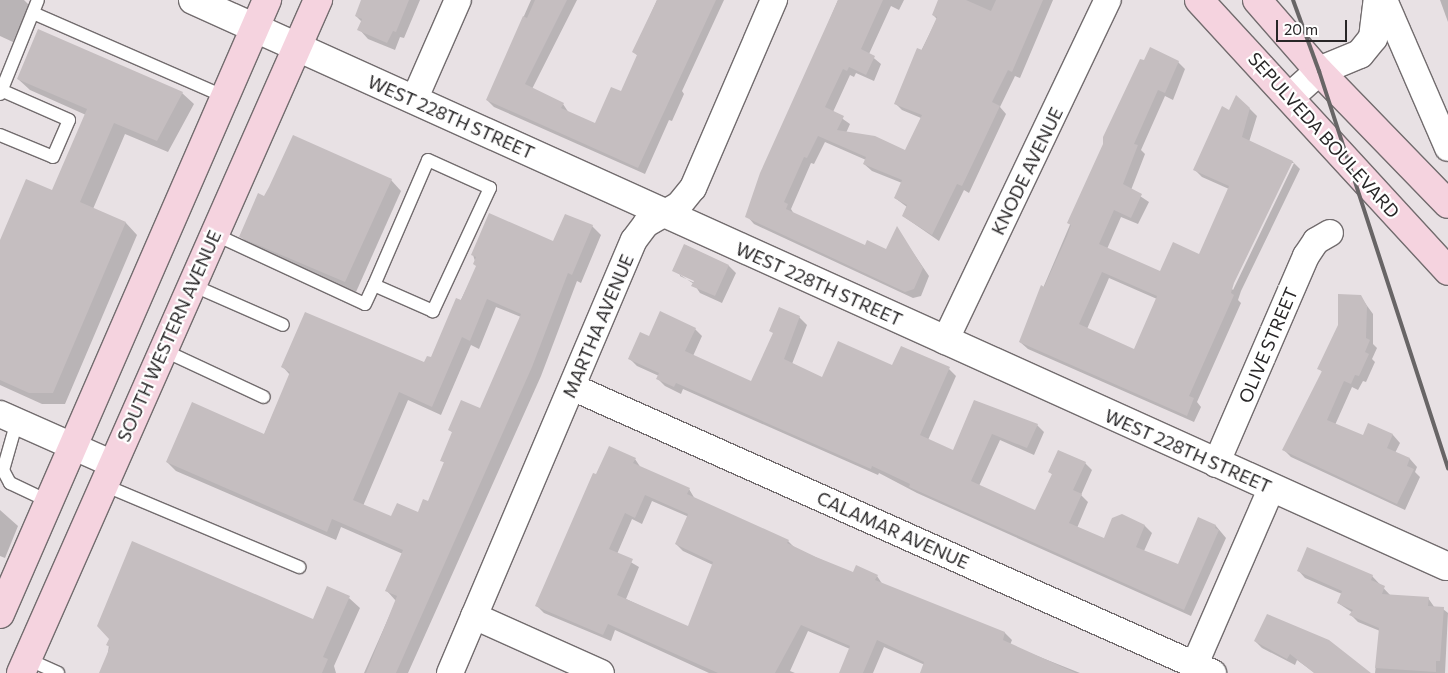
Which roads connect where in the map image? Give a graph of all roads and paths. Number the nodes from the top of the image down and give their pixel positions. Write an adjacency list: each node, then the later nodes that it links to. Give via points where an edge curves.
1 (38, 0): 12 (lane)
2 (193, 0): 13 (street, WEST 228TH STREET)
3 (268, 0): 13 (main road)
4 (318, 0): 14 (main road, SOUTH WESTERN AVENUE)
5 (458, 0): 19 (street)
6 (774, 0): 23 (street, MARTHA AVENUE, via 692,188 679,205)
7 (1108, 0): 30 (street, KNODE AVENUE)
8 (1199, 0): 18 (main road, SEPULVEDA BOULEVARD)
9 (1257, 0): 15 (main road)
10 (1378, 0): 15 (street, via 1373,38 1360,54)
11 (1384, 0): 21 (street)
12 (33, 13): 16 (lane); 17 (lane)
13 (255, 28): 14 (street, WEST 228TH STREET); 17 (main road)
14 (296, 48): 19 (street, WEST 228TH STREET); 25 (main road, SOUTH WESTERN AVENUE)
15 (1319, 71): 18 (street); 22 (main road)
16 (1, 92): 20 (lane, via 69,120 53,157)
17 (225, 97): 35 (main road)
18 (1290, 97): 26 (main road, SEPULVEDA BOULEVARD)
19 (414, 100): 23 (street, WEST 228TH STREET)
20 (0, 135)
21 (1448, 148)
22 (1448, 204)
23 (664, 214): 30 (street, WEST 228TH STREET); 32 (street, MARTHA AVENUE, via 646,224 634,240)
24 (1330, 233): 37 (street, OLIVE STREET, via 1316,241 1306,256)
25 (214, 234): 27 (main road, SOUTH WESTERN AVENUE); 28 (lane, via 366,304)
26 (1448, 271)
27 (192, 285): 29 (lane); 31 (main road, SOUTH WESTERN AVENUE)
28 (374, 285): 28 (lane, via 428,160 490,188 433,311)
29 (282, 325)
30 (945, 341): 37 (street, WEST 228TH STREET)
31 (163, 350): 33 (lane); 38 (main road, SOUTH WESTERN AVENUE)
32 (572, 387): 44 (street, MARTHA AVENUE); 46 (street, CALAMAR AVENUE)
33 (264, 397)
34 (8, 417): 35 (street); 36 (lane)
35 (74, 446): 38 (street); 40 (main road)
36 (2, 459): 40 (lane, via 2,470 10,483)
37 (1216, 464): 39 (street, WEST 228TH STREET)
38 (109, 475): 42 (lane); 45 (main road, SOUTH WESTERN AVENUE)
39 (1271, 489): 41 (street, WEST 228TH STREET); 46 (street)
40 (50, 502): 43 (main road)
41 (1446, 566)
42 (299, 567)
43 (0, 614)
44 (474, 616): 48 (street, MARTHA AVENUE); 49 (street)
45 (24, 666): 47 (lane)
46 (1204, 669)
47 (58, 673)
48 (450, 673)
49 (601, 673)

